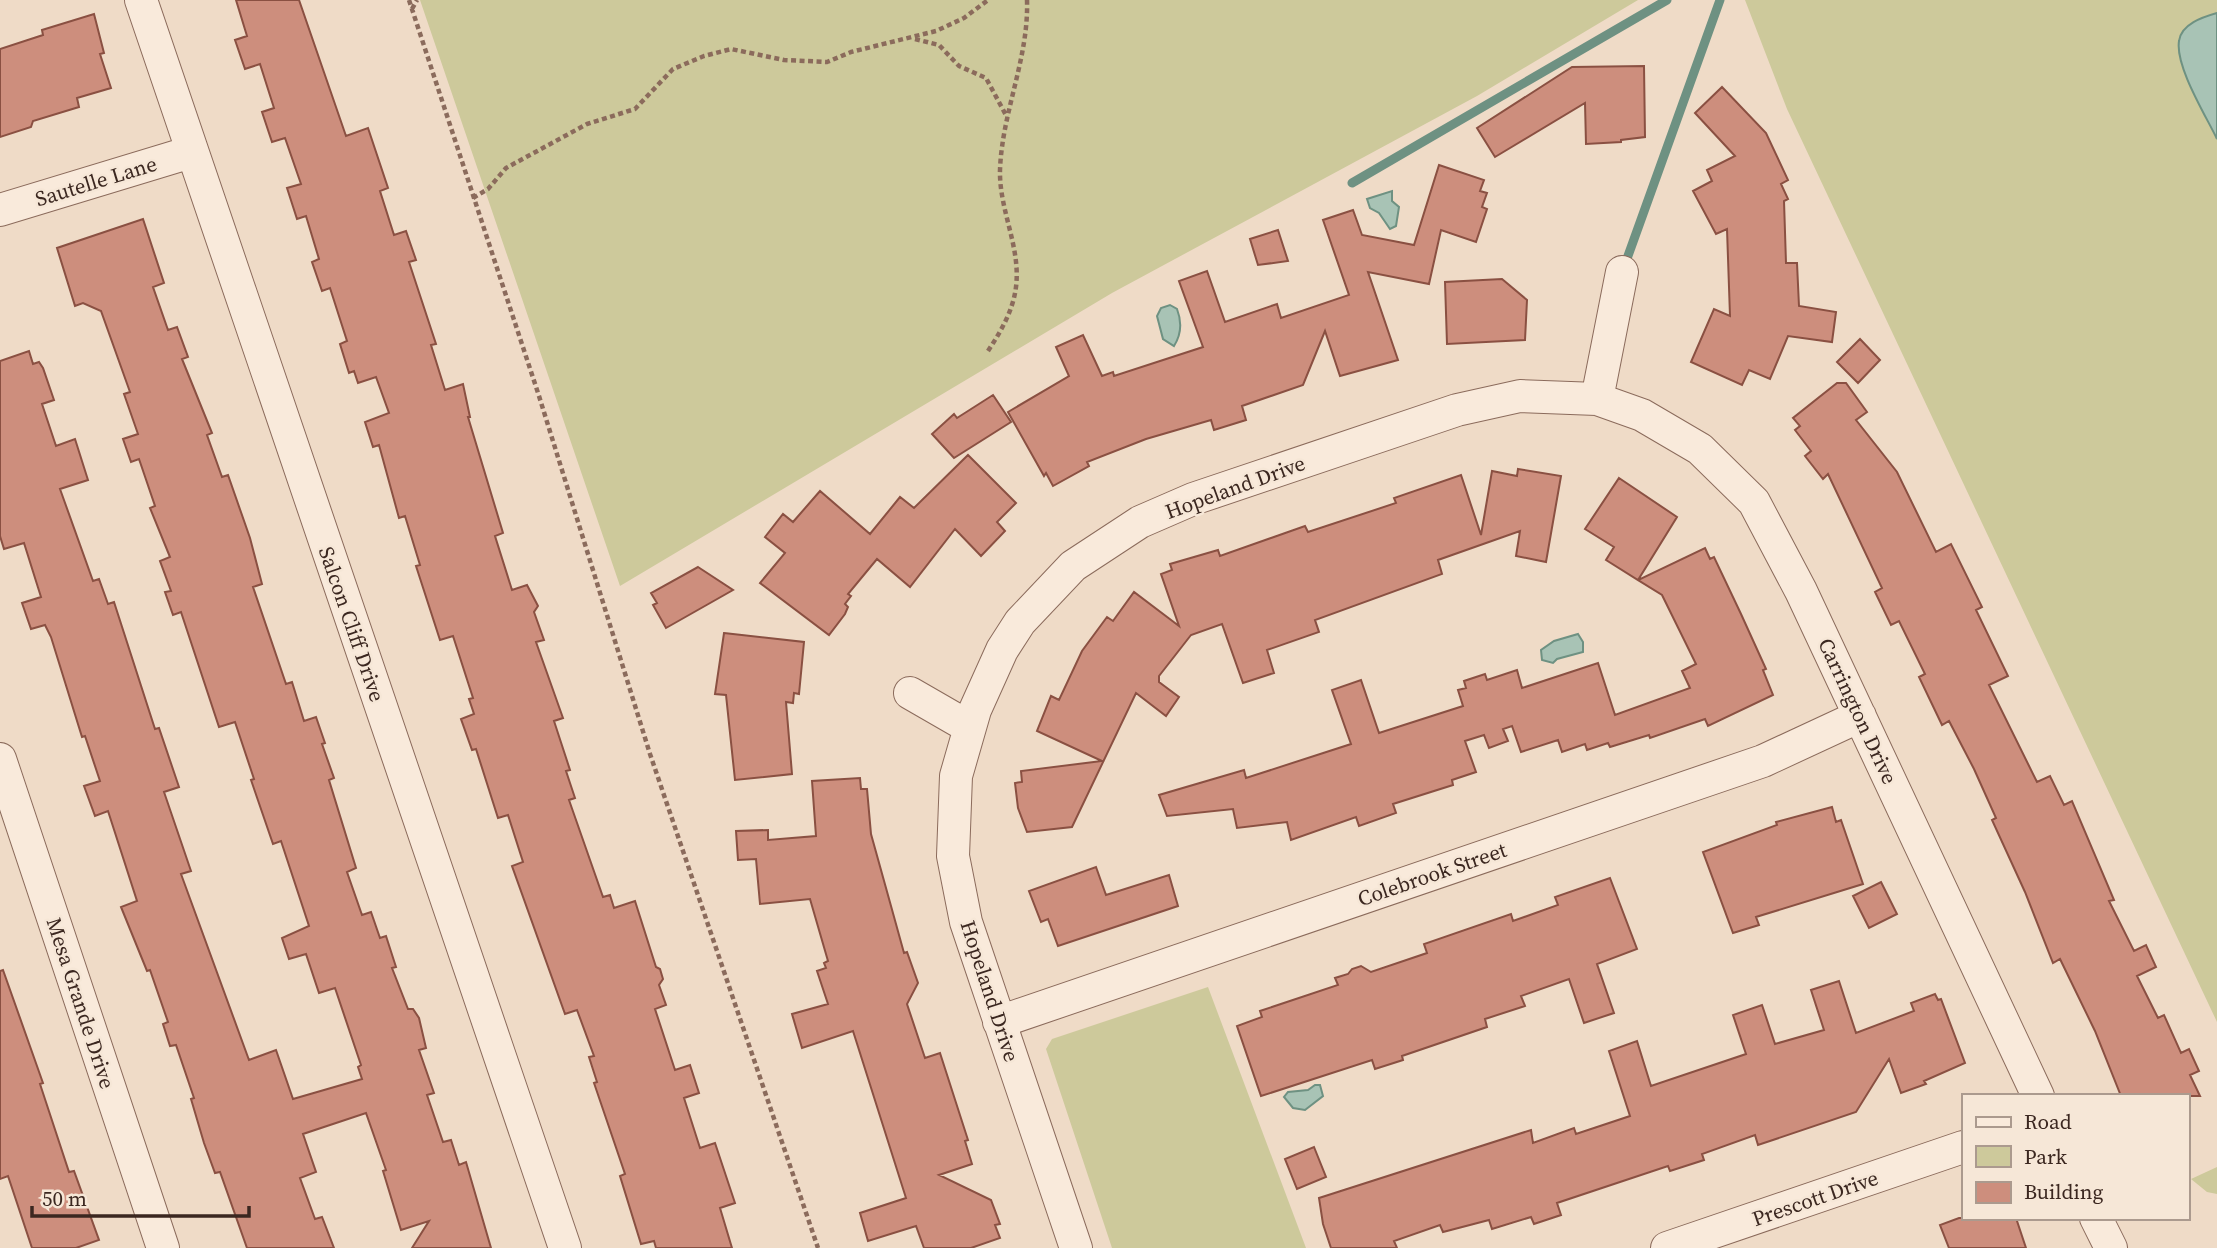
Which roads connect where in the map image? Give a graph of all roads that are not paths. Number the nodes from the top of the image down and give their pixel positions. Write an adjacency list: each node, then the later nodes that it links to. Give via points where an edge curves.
1 (141, 0): 2 (street, Salcon Cliff Drive)
2 (191, 152): 3 (street, Sautelle Lane); 15 (street, Salcon Cliff Drive)
3 (0, 210)
4 (1622, 272): 5 (street)
5 (1597, 399): 7 (street, Carrington Drive, via 1642,415 1685,438 1721,466 1754,502); 8 (street, Hopeland Drive, via 1547,395 1491,401 1193,499 1140,522 1073,566 1020,622 990,674)
6 (910, 693): 8 (street)
7 (1860, 716): 10 (street, Colebrook Street, via 1763,761); 11 (street, Carrington Drive)
8 (969, 727): 10 (street, Hopeland Drive, via 956,776 953,856 966,922)
9 (0, 759): 14 (street, Mesa Grande Drive)
10 (999, 1022): 16 (street, Hopeland Drive)
11 (2038, 1094)
12 (1962, 1147): 17 (street, Prescott Drive)
13 (2097, 1220): 18 (street)
14 (163, 1248)
15 (565, 1248)
16 (1076, 1248)
17 (1667, 1248)
18 (2110, 1248)

